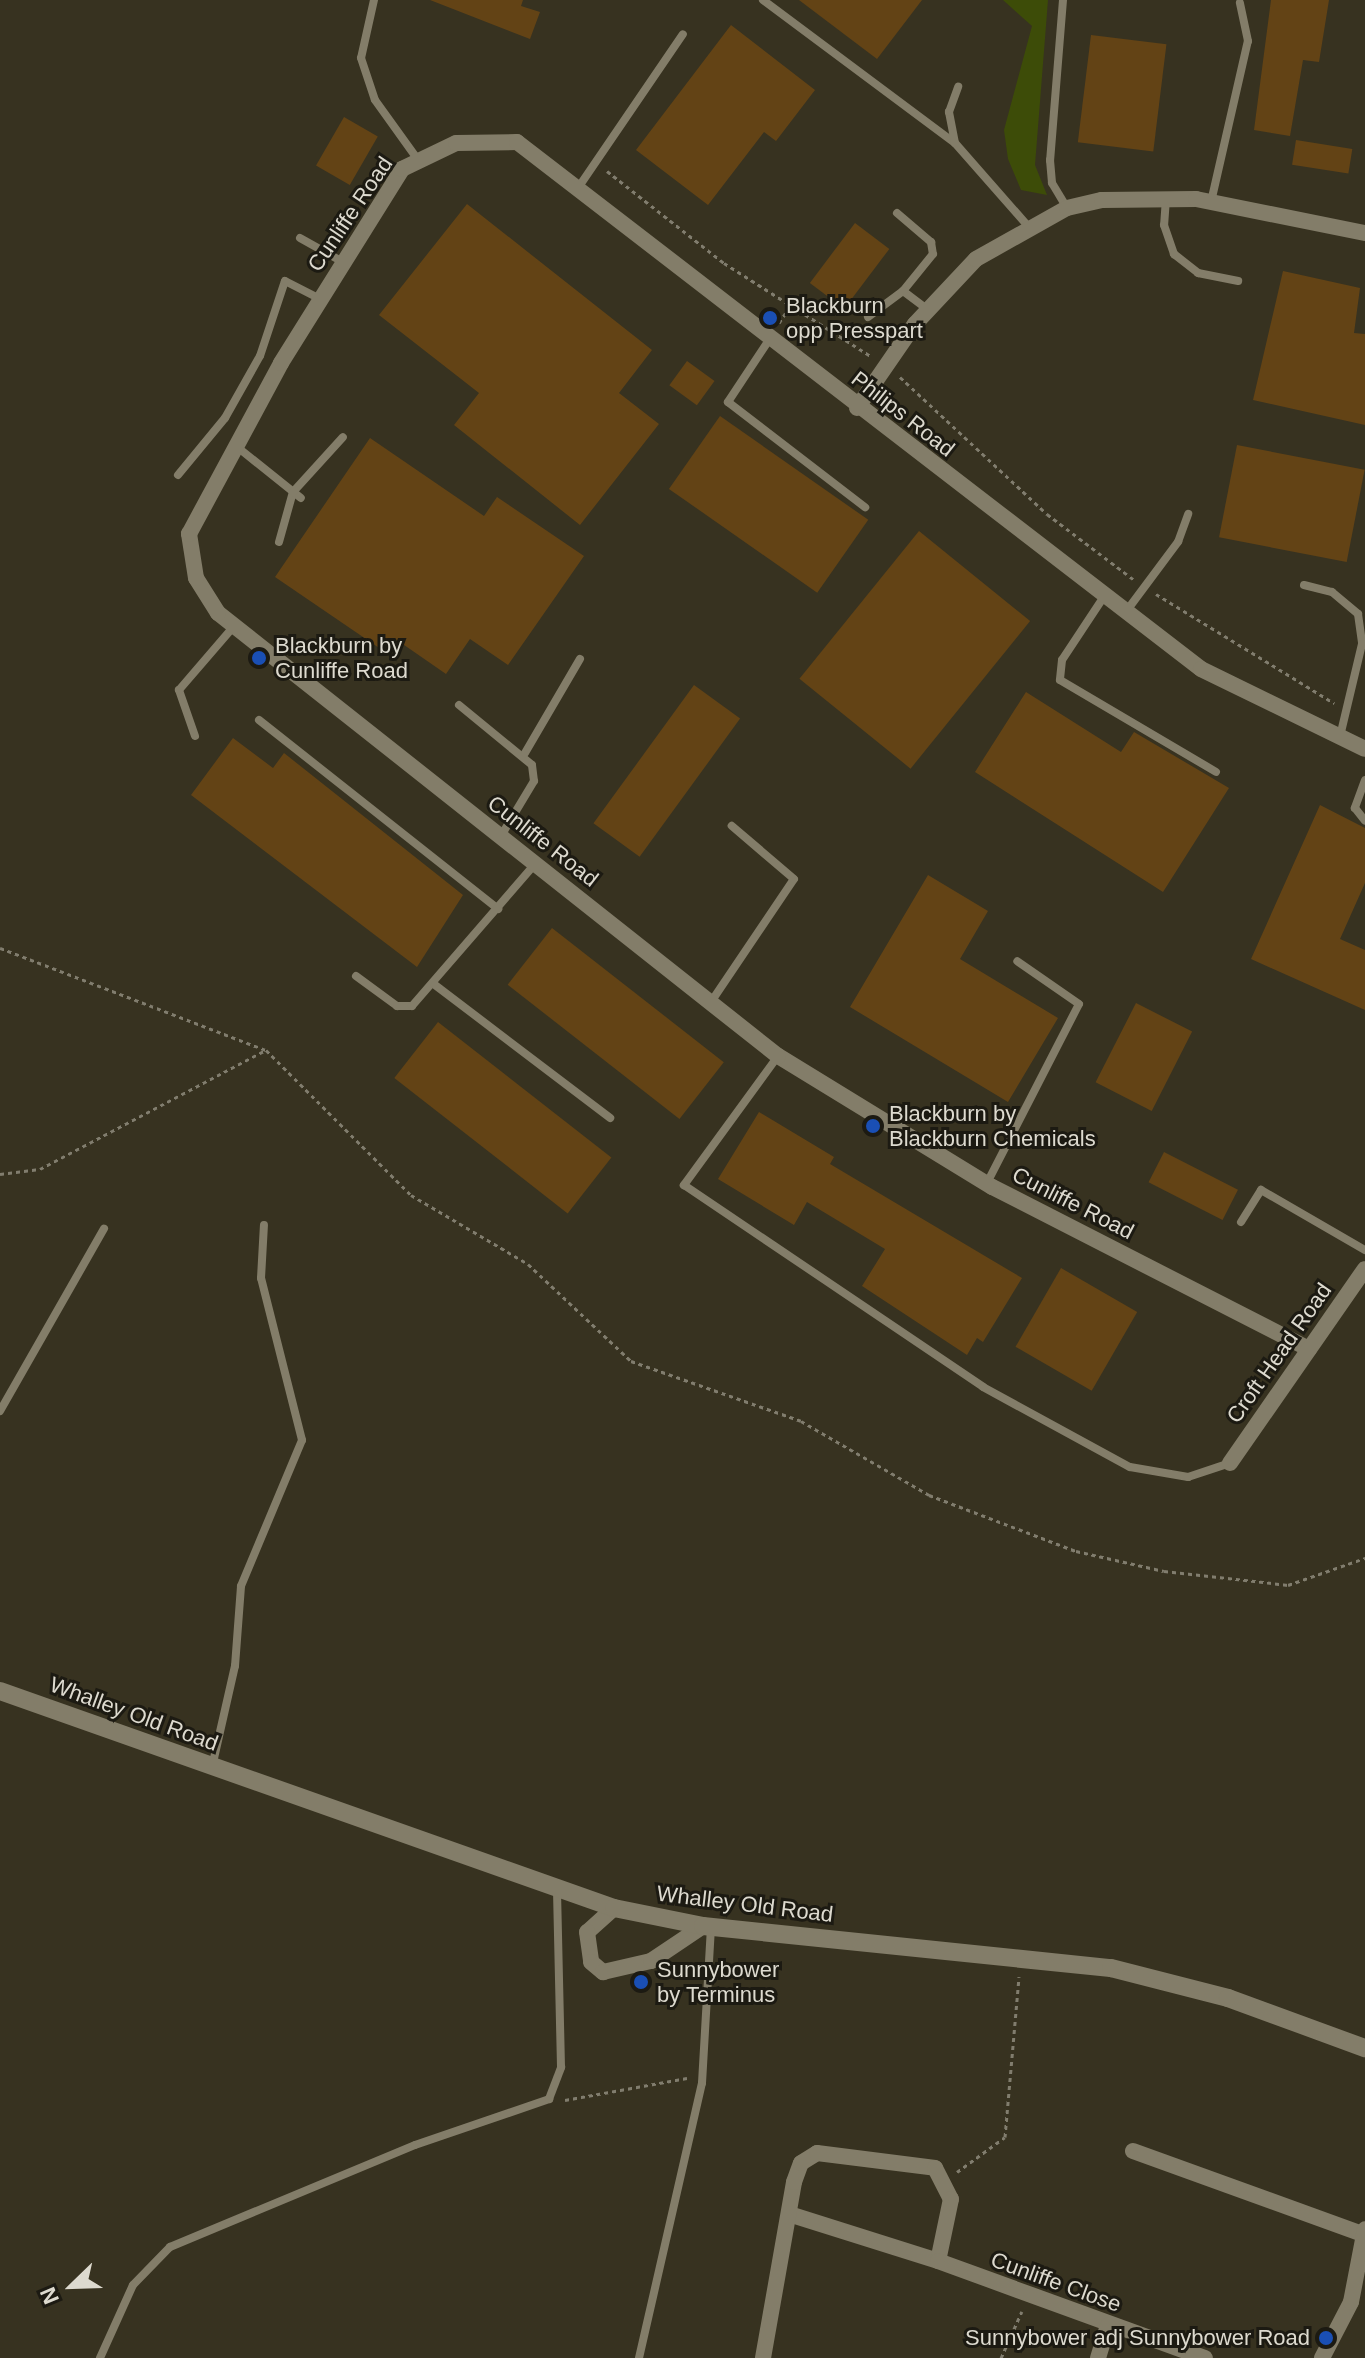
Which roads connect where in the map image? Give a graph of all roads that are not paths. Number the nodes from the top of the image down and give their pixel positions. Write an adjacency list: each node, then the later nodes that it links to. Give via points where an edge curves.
1 (374, 0): 8 (lane, via 361,58 375,100)
2 (763, 0): 7 (lane)
3 (1063, 0): 12 (lane, via 1050,160 1052,183)
4 (1240, 3): 11 (lane, via 1248,41)
5 (683, 34): 9 (lane)
6 (958, 87): 7 (lane, via 949,112)
7 (955, 143): 14 (lane)
8 (416, 157): 9 (street, Philips Road, via 456,143 517,142); 17 (street, Cunliffe Road)
9 (578, 188): 23 (street, Philips Road)
10 (1166, 197): 11 (street); 12 (street); 18 (lane, via 1164,225 1174,254 1198,273)
11 (1211, 202): 15 (street)
12 (1067, 208): 14 (street)
13 (897, 213): 19 (lane, via 931,242 933,254)
14 (1028, 226): 21 (street, via 976,259)
15 (1365, 233)
16 (300, 238): 17 (lane)
17 (343, 262): 20 (street, Cunliffe Road)
18 (1238, 281)
19 (903, 291): 21 (lane); 22 (lane)
20 (320, 299): 26 (street, Cunliffe Road); 27 (lane, via 285,281 260,356 225,418)
21 (928, 310): 24 (street)
22 (868, 317)
23 (771, 337): 24 (street, Philips Road); 30 (lane, via 728,402)
24 (857, 408): 34 (street, Philips Road)
25 (343, 437): 28 (lane)
26 (236, 446): 28 (lane); 36 (street, Cunliffe Road, via 189,534 204,595)
27 (178, 475)
28 (293, 492): 29 (lane); 32 (lane)
29 (301, 498)
30 (865, 507)
31 (1188, 514): 35 (lane, via 1178,542)
32 (279, 542)
33 (1304, 585): 41 (lane, via 1332,592 1358,614 1362,644)
34 (1103, 598): 35 (street, Philips Road); 44 (lane, via 1062,660 1060,680)
35 (1124, 613): 41 (street, Philips Road, via 1201,669)
36 (234, 626): 40 (lane, via 179,690); 48 (street, Cunliffe Road)
37 (580, 659): 43 (lane)
38 (459, 705): 43 (lane)
39 (259, 720): 50 (lane)
40 (195, 736)
41 (1340, 737): 42 (street, Philips Road)
42 (1365, 749)
43 (525, 753): 48 (lane, via 534,781)
44 (1216, 772)
45 (1365, 780): 46 (lane, via 1355,808)
46 (1365, 821)
47 (732, 826): 54 (lane, via 794,879 756,925)
48 (501, 836): 49 (street, Cunliffe Road)
49 (536, 864): 50 (lane); 54 (street, Cunliffe Road)
50 (498, 909): 53 (lane)
51 (1017, 961): 57 (lane, via 1079,1004)
52 (356, 976): 53 (lane, via 397,1006 412,1006)
53 (435, 985): 56 (lane)
54 (711, 1002): 55 (street, Cunliffe Road)
55 (778, 1056): 57 (street, Cunliffe Road); 65 (lane, via 684,1185 983,1387 1130,1467 1188,1477)
56 (610, 1118)
57 (987, 1183): 63 (street, Cunliffe Road)
58 (1241, 1222): 61 (lane, via 1261,1190)
59 (264, 1225): 67 (lane, via 261,1278 302,1440 241,1586 232,1681)
60 (104, 1229): 64 (lane)
61 (1365, 1250)
62 (1365, 1269): 63 (street, Croft Head Road)
63 (1309, 1349): 65 (street, Croft Head Road)
64 (0, 1411)
65 (1230, 1463)
66 (0, 1691): 67 (street, Whalley Old Road)
67 (212, 1767): 68 (street, Whalley Old Road)
68 (557, 1889): 69 (street, Whalley Old Road); 77 (lane, via 561,2067 549,2099 415,2145 170,2247 133,2285)
69 (614, 1908): 70 (street, Whalley Old Road); 70 (street, via 587,1932 591,1962 603,1972 651,1961)
70 (707, 1927): 71 (street, Whalley Old Road, via 1021,1955 1228,1998); 78 (lane, via 702,2075)
71 (1365, 2048)
72 (1133, 2151): 74 (street)
73 (789, 2214): 75 (street, Cunliffe Close); 75 (street, via 798,2170 817,2153 923,2163 947,2179 949,2237); 79 (street)
74 (1365, 2232): 82 (street, via 1351,2302)
75 (938, 2261): 76 (street, Cunliffe Close)
76 (1108, 2325): 80 (street); 81 (street, Cunliffe Close)
77 (100, 2358)
78 (639, 2358)
79 (763, 2358)
80 (1098, 2358)
81 (1205, 2358)
82 (1322, 2358)

